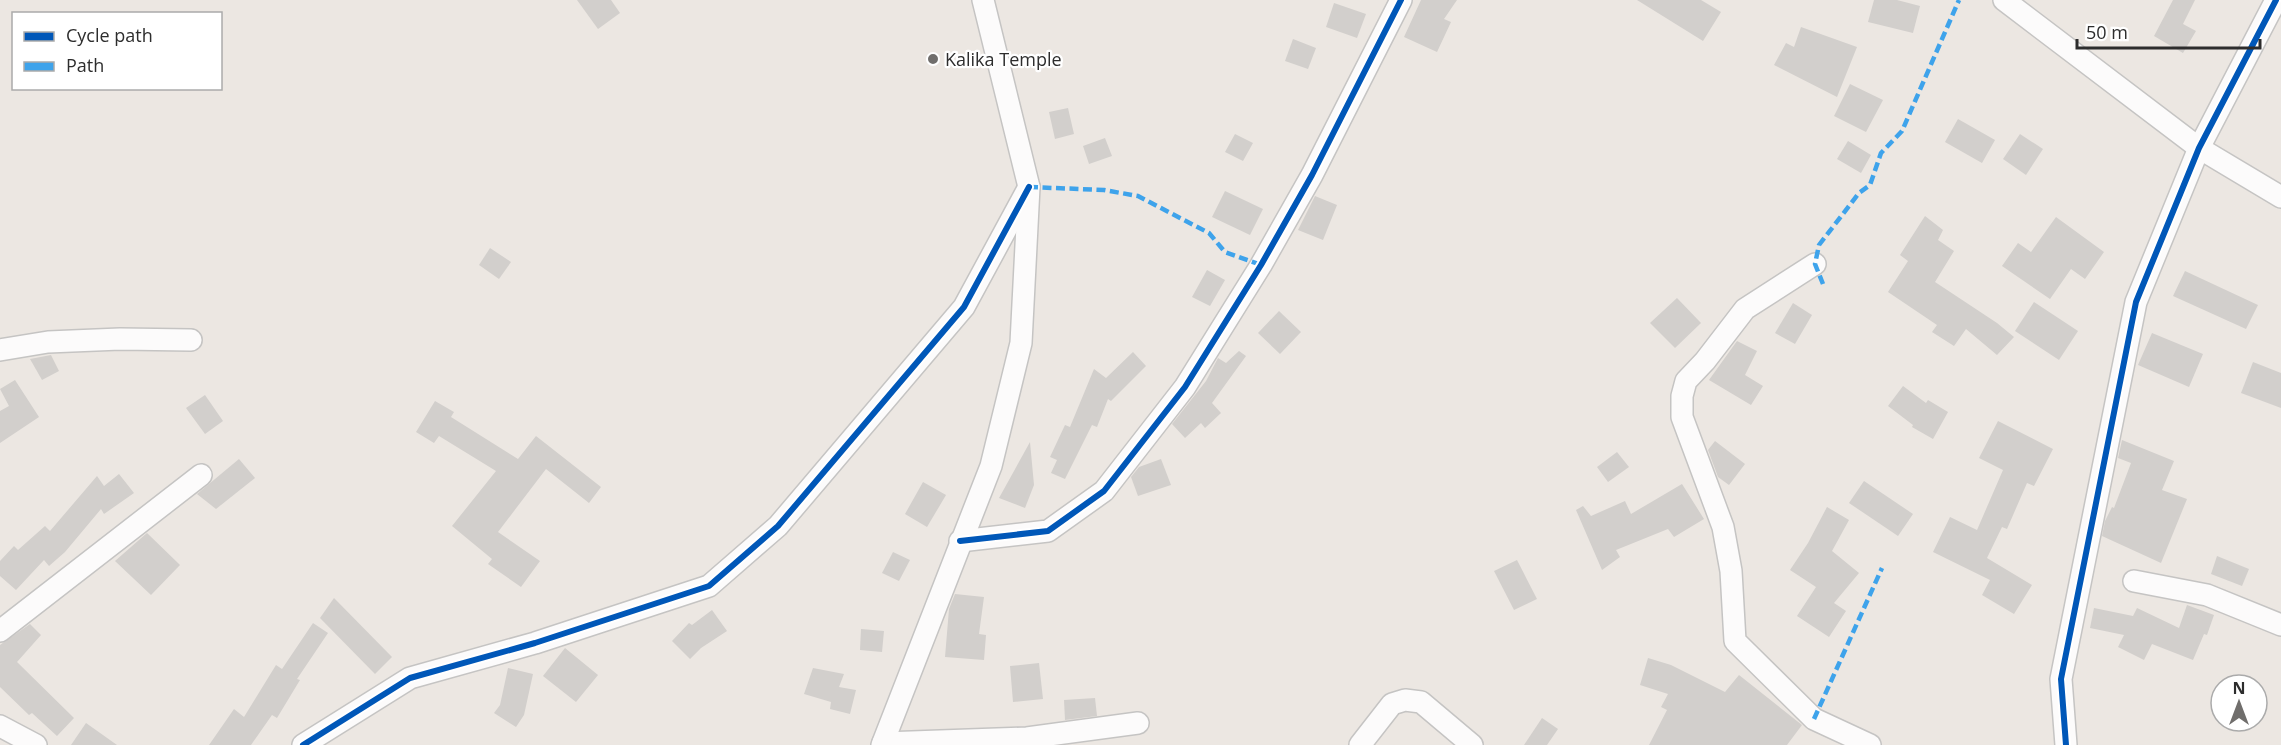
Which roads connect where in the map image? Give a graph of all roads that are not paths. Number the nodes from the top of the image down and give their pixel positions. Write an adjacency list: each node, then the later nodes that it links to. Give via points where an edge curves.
1 (983, 0): 6 (street)
2 (1401, 0): 12 (street, via 1312,175 1261,265 1185,387 1104,491 1048,531)
3 (2004, 0): 5 (street)
4 (2276, 0): 5 (street)
5 (2199, 148): 7 (street); 24 (street, via 2136,302 2061,679)
6 (1029, 187): 12 (street, via 1021,343 991,466); 18 (street, via 964,307 778,526 709,586 535,643 410,678)
7 (2281, 197)
8 (1815, 264): 23 (street, via 1745,309 1686,381 1682,417 1723,527 1731,572 1735,641 1814,719)
9 (191, 340): 10 (street, via 48,342)
10 (0, 350)
11 (201, 475): 15 (street)
12 (960, 542): 19 (street)
13 (2134, 581): 14 (street, via 2207,595)
14 (2281, 625)
15 (0, 631)
16 (1138, 723): 19 (street, via 1027,738)
17 (0, 726): 20 (street)
18 (307, 744)
19 (883, 744)
20 (36, 745)
21 (1360, 745): 22 (street, via 1392,704 1405,700 1421,702)
22 (1472, 745)
23 (1870, 745)
24 (2066, 745)

